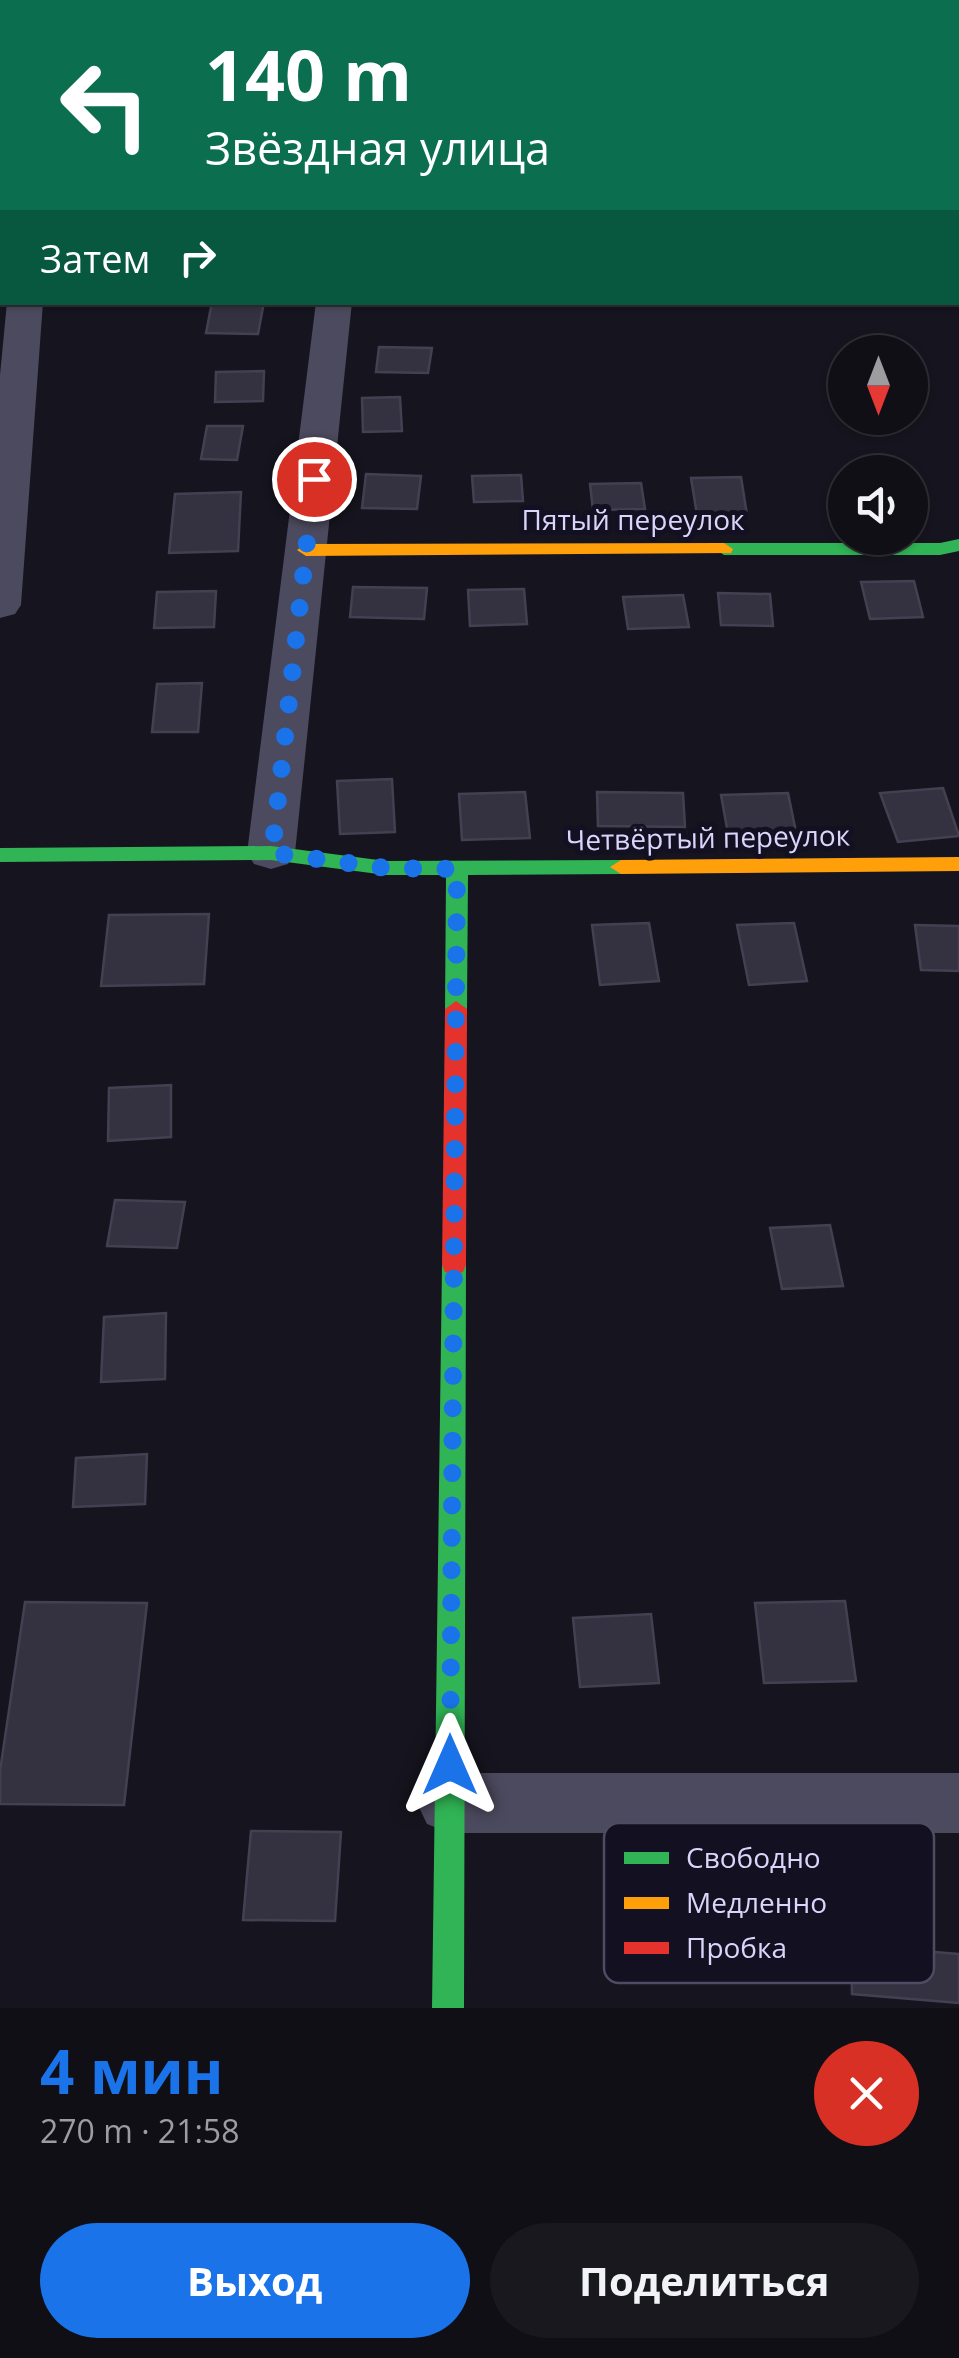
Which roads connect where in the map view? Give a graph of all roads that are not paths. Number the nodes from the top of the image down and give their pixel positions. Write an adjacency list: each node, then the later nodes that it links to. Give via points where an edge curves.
1 (25, 305): 5 (street)
2 (334, 305): 4 (street)
3 (959, 545): 4 (street, Пятый переулок)
4 (306, 550): 6 (street)
5 (0, 605)
6 (272, 853): 7 (street, Четвёртый переулок); 9 (street, Четвёртый переулок, via 386,868)
7 (0, 855)
8 (959, 864): 9 (street, Четвёртый переулок)
9 (457, 869): 10 (street)
10 (450, 1804): 11 (street); 12 (street)
11 (959, 1804)
12 (448, 2008)

